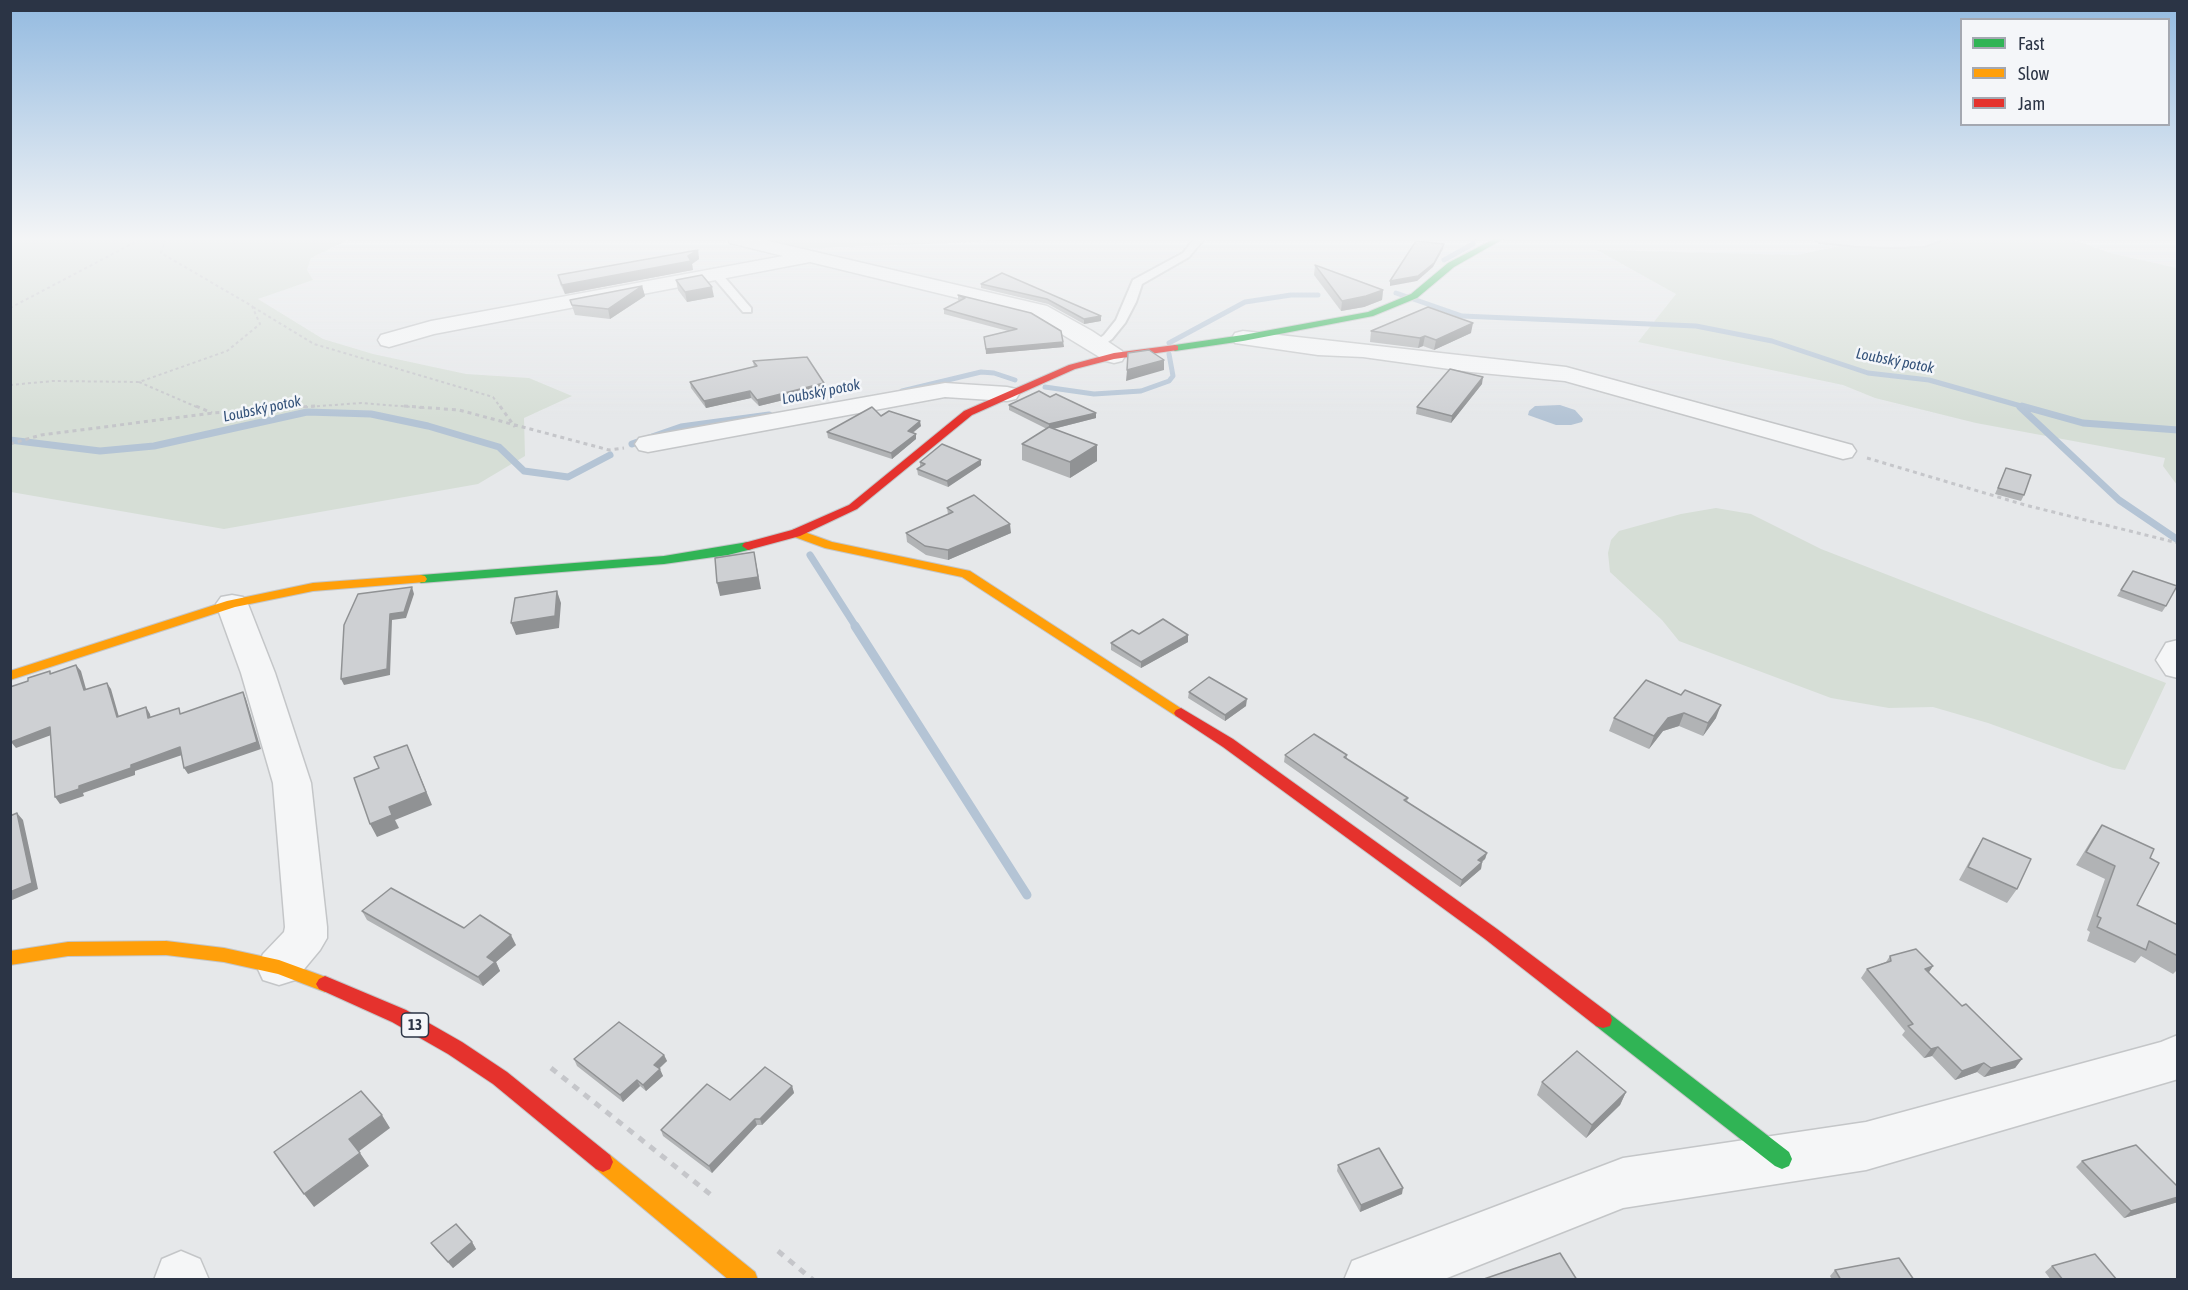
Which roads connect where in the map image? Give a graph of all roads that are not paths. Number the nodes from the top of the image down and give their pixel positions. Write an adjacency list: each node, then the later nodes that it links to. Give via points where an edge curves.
1 (586, 299): 8 (street, via 431,328)
2 (738, 299): 6 (lane)
3 (989, 299): 9 (street, via 1039,311)
4 (1132, 299): 9 (lane, via 1108,337)
5 (1407, 299): 7 (street, via 1370,314)
6 (747, 310)
7 (1243, 338): 9 (street); 12 (street, via 1566,374)
8 (389, 340)
9 (1106, 351): 10 (street)
10 (1007, 394): 11 (street, via 945,390); 13 (street, via 968,413 853,507)
11 (648, 444)
12 (1843, 451)
13 (796, 533): 14 (street, via 728,551 664,560 313,587); 21 (street, via 829,545 966,574 1228,743 1491,934)
14 (232, 604): 17 (street); 19 (street, via 292,783 306,927 305,938)
15 (2178, 650): 16 (street, via 2173,660)
16 (2178, 667)
17 (10, 676)
18 (10, 958): 19 (street, 13, via 68,949 166,948)
19 (279, 967): 22 (street, 13, via 399,1016 500,1078)
20 (2177, 1059): 21 (street, via 1866,1146)
21 (1782, 1159): 23 (street, via 1623,1183)
22 (747, 1280)
23 (1371, 1280)

